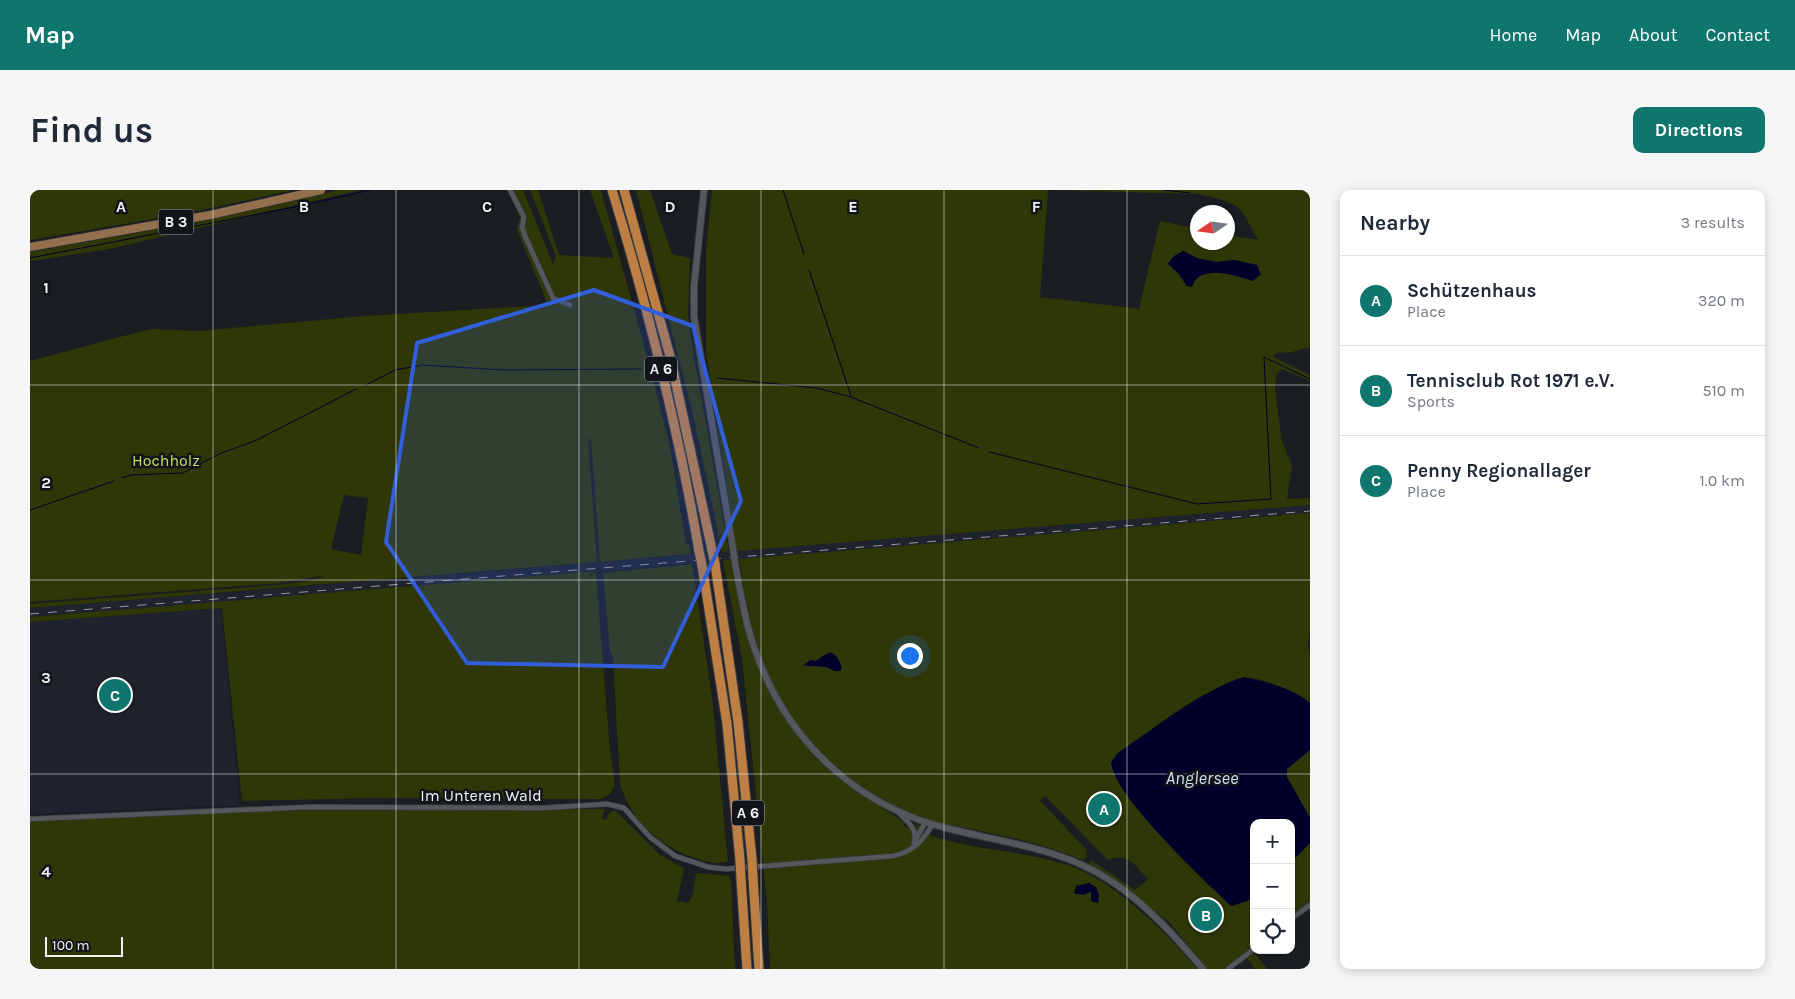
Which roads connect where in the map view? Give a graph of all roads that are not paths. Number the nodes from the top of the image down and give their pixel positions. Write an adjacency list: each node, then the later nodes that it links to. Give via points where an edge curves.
1 (321, 190): 6 (main road, B 3, via 210,215)
2 (510, 190): 7 (street, via 524,217 522,227 525,236 553,298)
3 (612, 190): 16 (highway, A 6, bridge, via 657,352 700,551 727,724)
4 (624, 190): 17 (highway, A 6, bridge, via 670,356 715,564 738,722 754,878)
5 (704, 190): 8 (main road, bridge, via 694,317 732,548 757,657 775,698 813,751 857,788)
6 (30, 248)
7 (570, 306)
8 (899, 812): 10 (main road); 11 (street, via 913,829)
9 (30, 819): 12 (street, Im Unteren Wald, via 310,807 542,808 608,804 624,808 650,837 675,856 717,869 893,856)
10 (929, 824): 11 (street); 12 (street, Im Unteren Wald, via 917,846); 18 (main road, via 1050,852 1110,880 1159,920)
11 (914, 843): 12 (street)
12 (908, 850)
13 (1310, 904): 14 (street)
14 (1295, 916)
15 (1250, 952): 19 (street)
16 (747, 969)
17 (759, 969)
18 (1203, 969)
19 (1228, 969)

